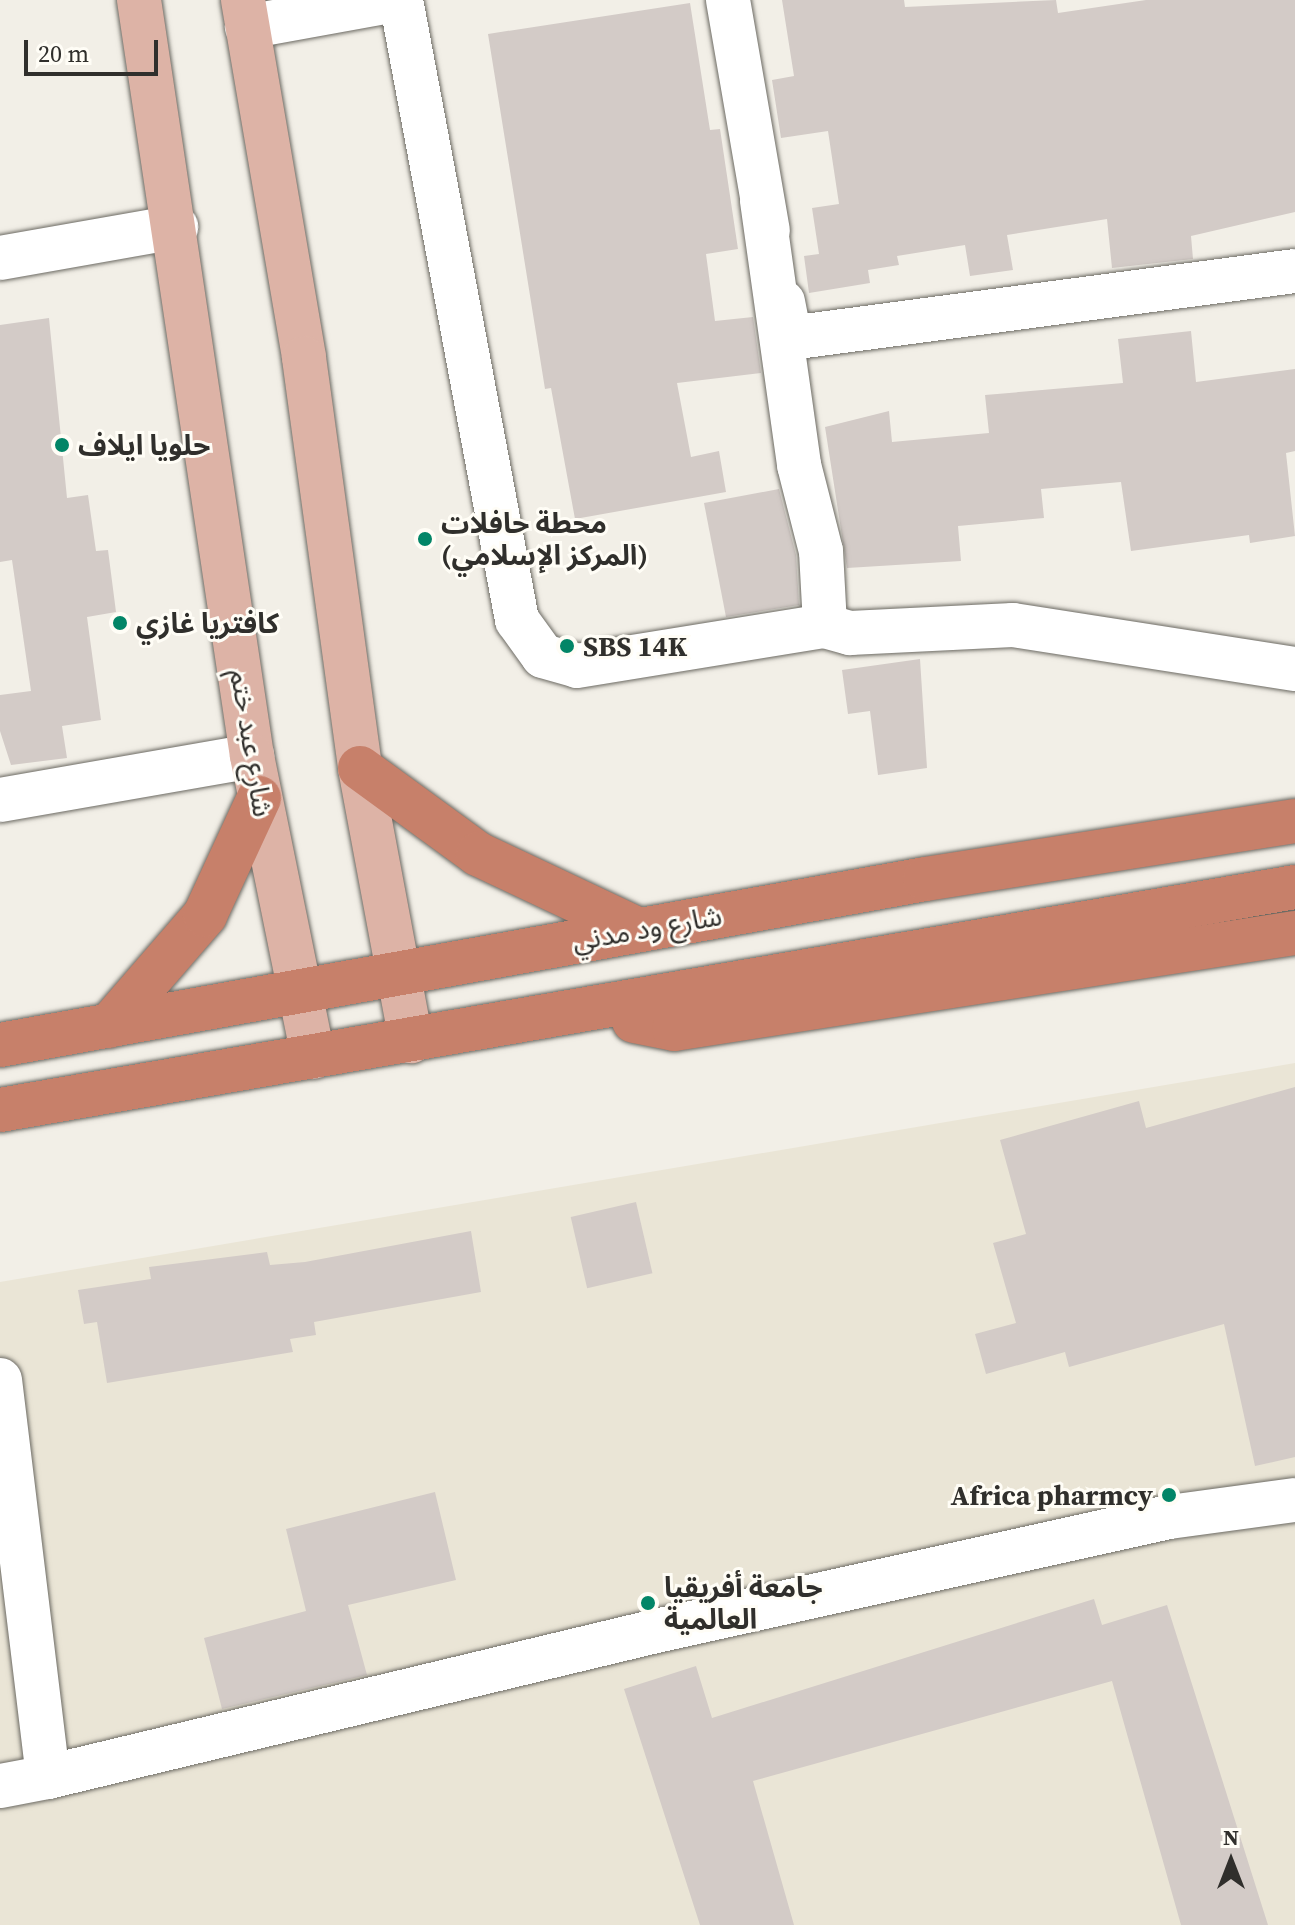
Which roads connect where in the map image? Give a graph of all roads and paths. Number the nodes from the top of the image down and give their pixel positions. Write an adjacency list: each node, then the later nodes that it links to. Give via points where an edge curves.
1 (139, 0): 6 (main road, شارع عبد ختم)
2 (399, 0): 4 (street); 9 (street, via 517,620 543,656 577,666)
3 (728, 0): 5 (street)
4 (245, 14): 12 (main road, via 304,358)
5 (762, 201): 8 (street, via 790,338); 9 (street, via 799,465 821,551)
6 (176, 227): 7 (street); 11 (main road, شارع عبد ختم)
7 (0, 258)
8 (1295, 271)
9 (825, 626): 10 (street, via 850,633 1013,625)
10 (1295, 669)
11 (252, 756): 13 (main road, شارع عبد ختم); 14 (street)
12 (360, 768): 17 (highway, via 478,854); 19 (main road)
13 (259, 798): 20 (main road, شارع عبد ختم); 22 (highway, via 205,915 171,962)
14 (0, 800)
15 (1295, 821): 17 (highway, شارع ود مدني)
16 (1295, 887): 21 (highway)
17 (639, 930): 19 (highway, شارع ود مدني)
18 (1295, 933): 21 (highway, via 674,1029)
19 (398, 971): 20 (highway, شارع ود مدني); 23 (main road)
20 (300, 991): 22 (highway, شارع ود مدني); 25 (main road, شارع عبد ختم)
21 (601, 1012): 23 (highway)
22 (109, 1026): 24 (highway, شارع ود مدني)
23 (411, 1041): 25 (highway)
24 (0, 1045)
25 (313, 1057): 26 (highway)
26 (0, 1110)
27 (0, 1380): 29 (street)
28 (1295, 1500): 29 (street, via 1169,1517)
29 (48, 1777): 30 (street)
30 (0, 1786)

